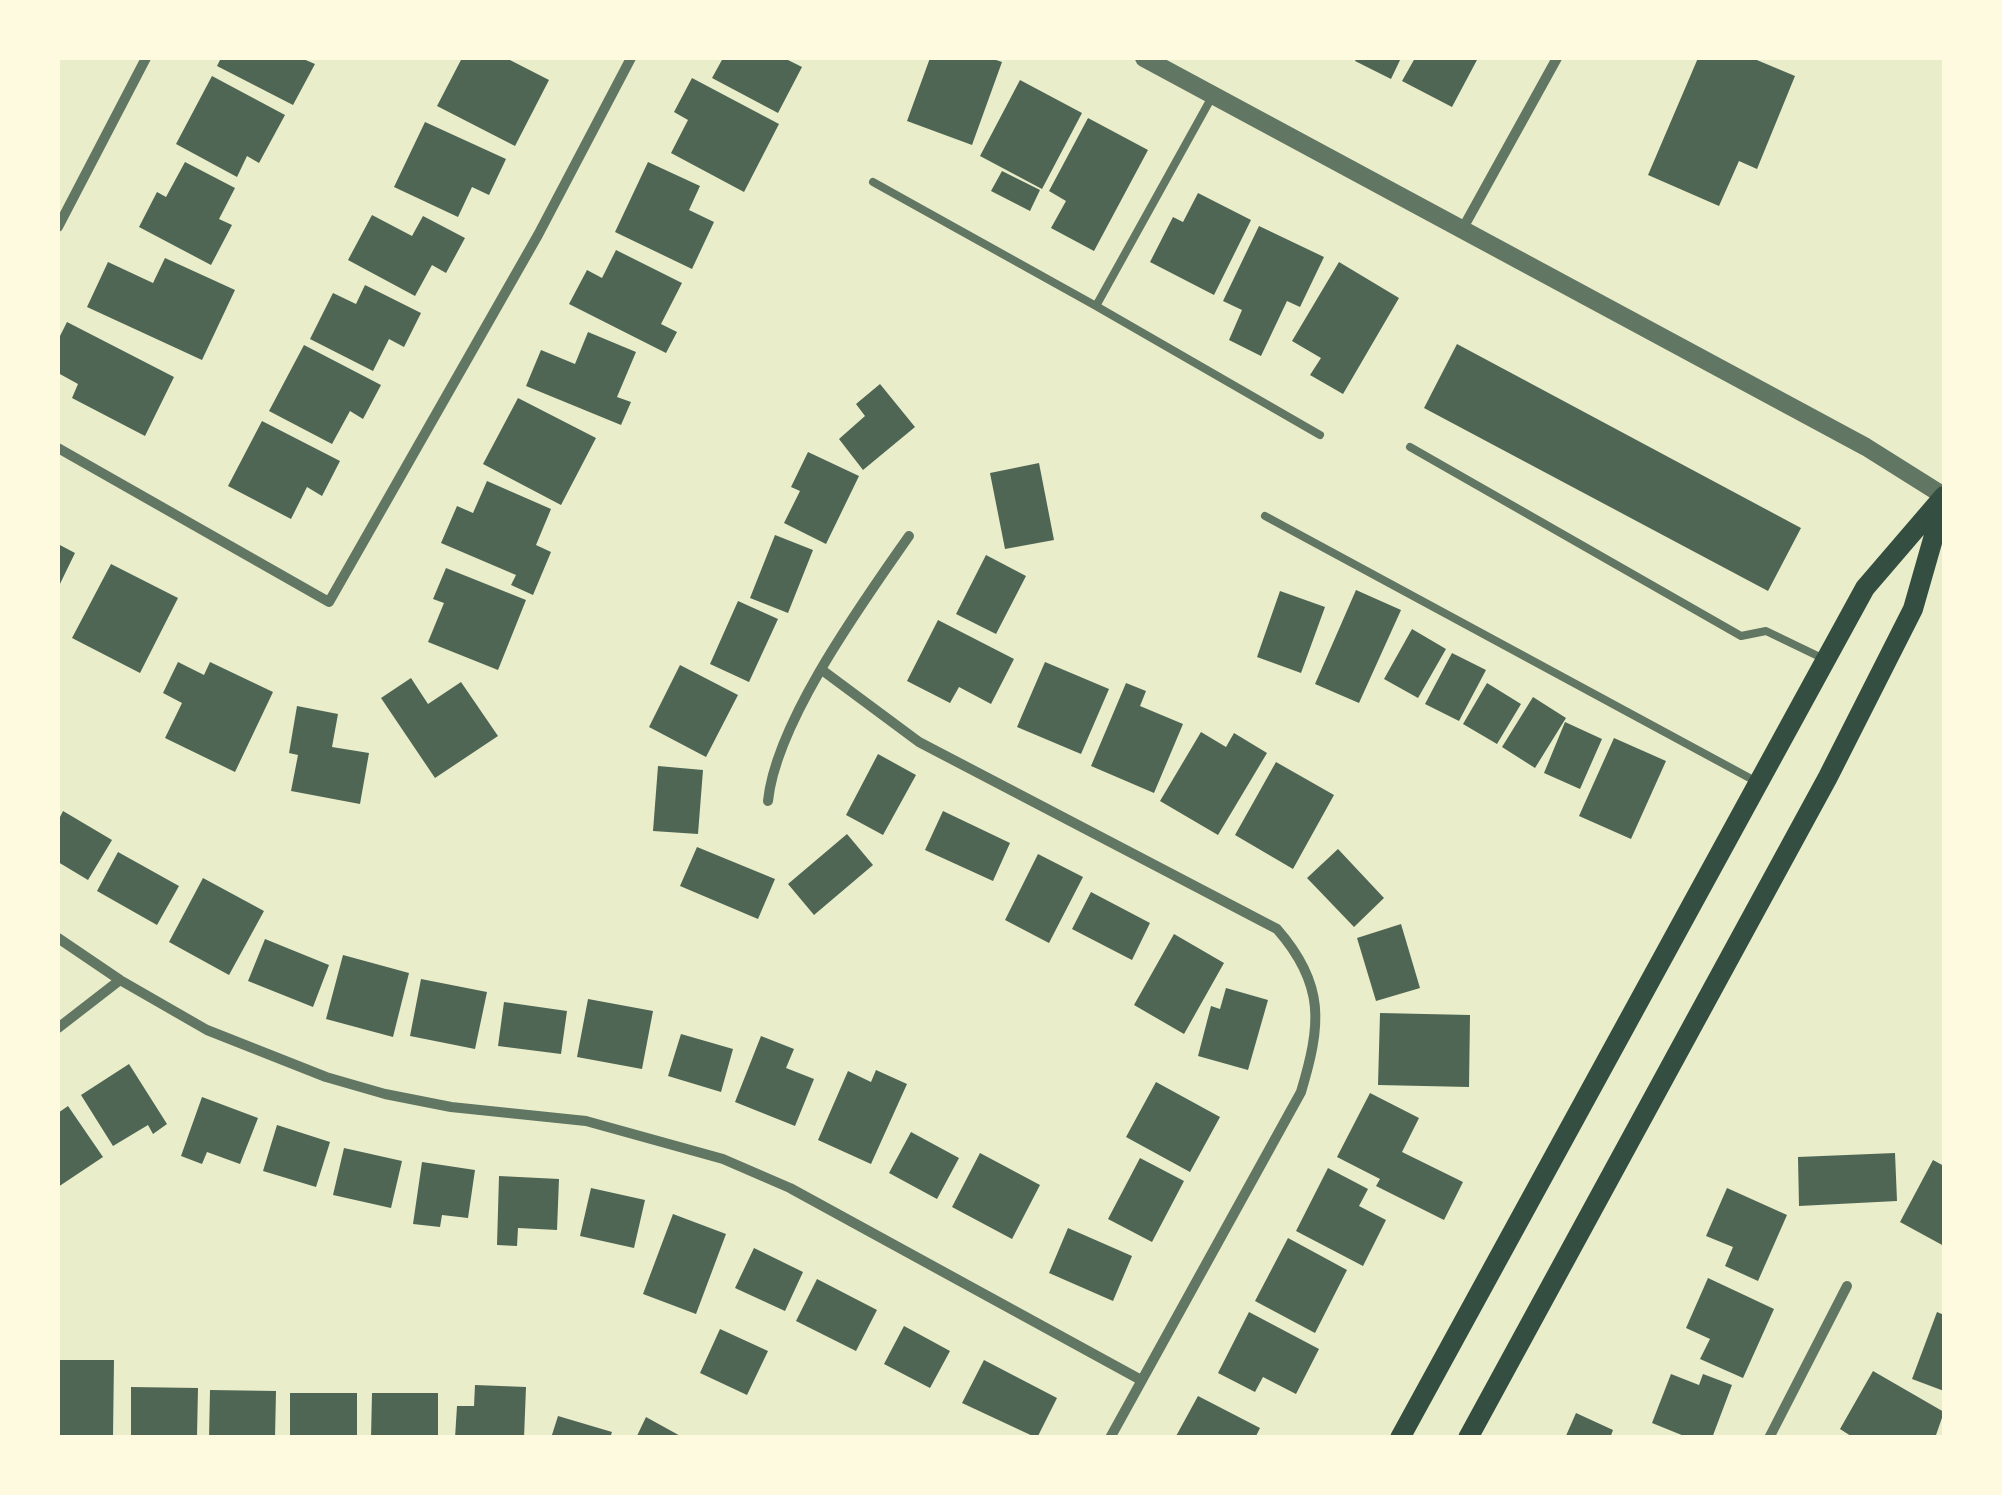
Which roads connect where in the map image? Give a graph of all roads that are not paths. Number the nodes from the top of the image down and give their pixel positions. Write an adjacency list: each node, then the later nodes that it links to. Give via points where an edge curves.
1 (146, 58): 7 (street)
2 (631, 58): 12 (street, via 329,602)
3 (1144, 58): 5 (street)
4 (1558, 58): 8 (street)
5 (1213, 95): 8 (street); 9 (lane)
6 (873, 182): 9 (lane)
7 (58, 227)
8 (1463, 228): 13 (street)
9 (1096, 306): 10 (lane)
10 (1320, 435)
11 (1410, 447): 16 (lane, via 1741,636 1766,631)
12 (58, 448)
13 (1944, 496): 16 (main road, via 1865,588); 27 (main road, via 1913,610)
14 (1265, 516): 18 (lane)
15 (909, 536): 17 (street)
16 (1826, 660): 18 (main road)
17 (822, 670): 19 (street, via 771,773); 24 (street, via 918,742 1277,929 1312,982 1318,1034 1301,1092)
18 (1761, 784): 26 (main road)
19 (768, 801)
20 (58, 938): 21 (street)
21 (120, 980): 22 (street); 24 (street, via 207,1030 370,1090 451,1107 586,1121 722,1159 790,1188)
22 (58, 1028)
23 (1847, 1286): 28 (street)
24 (1141, 1380): 25 (street)
25 (1110, 1438)
26 (1400, 1438)
27 (1468, 1438)
28 (1769, 1438)

